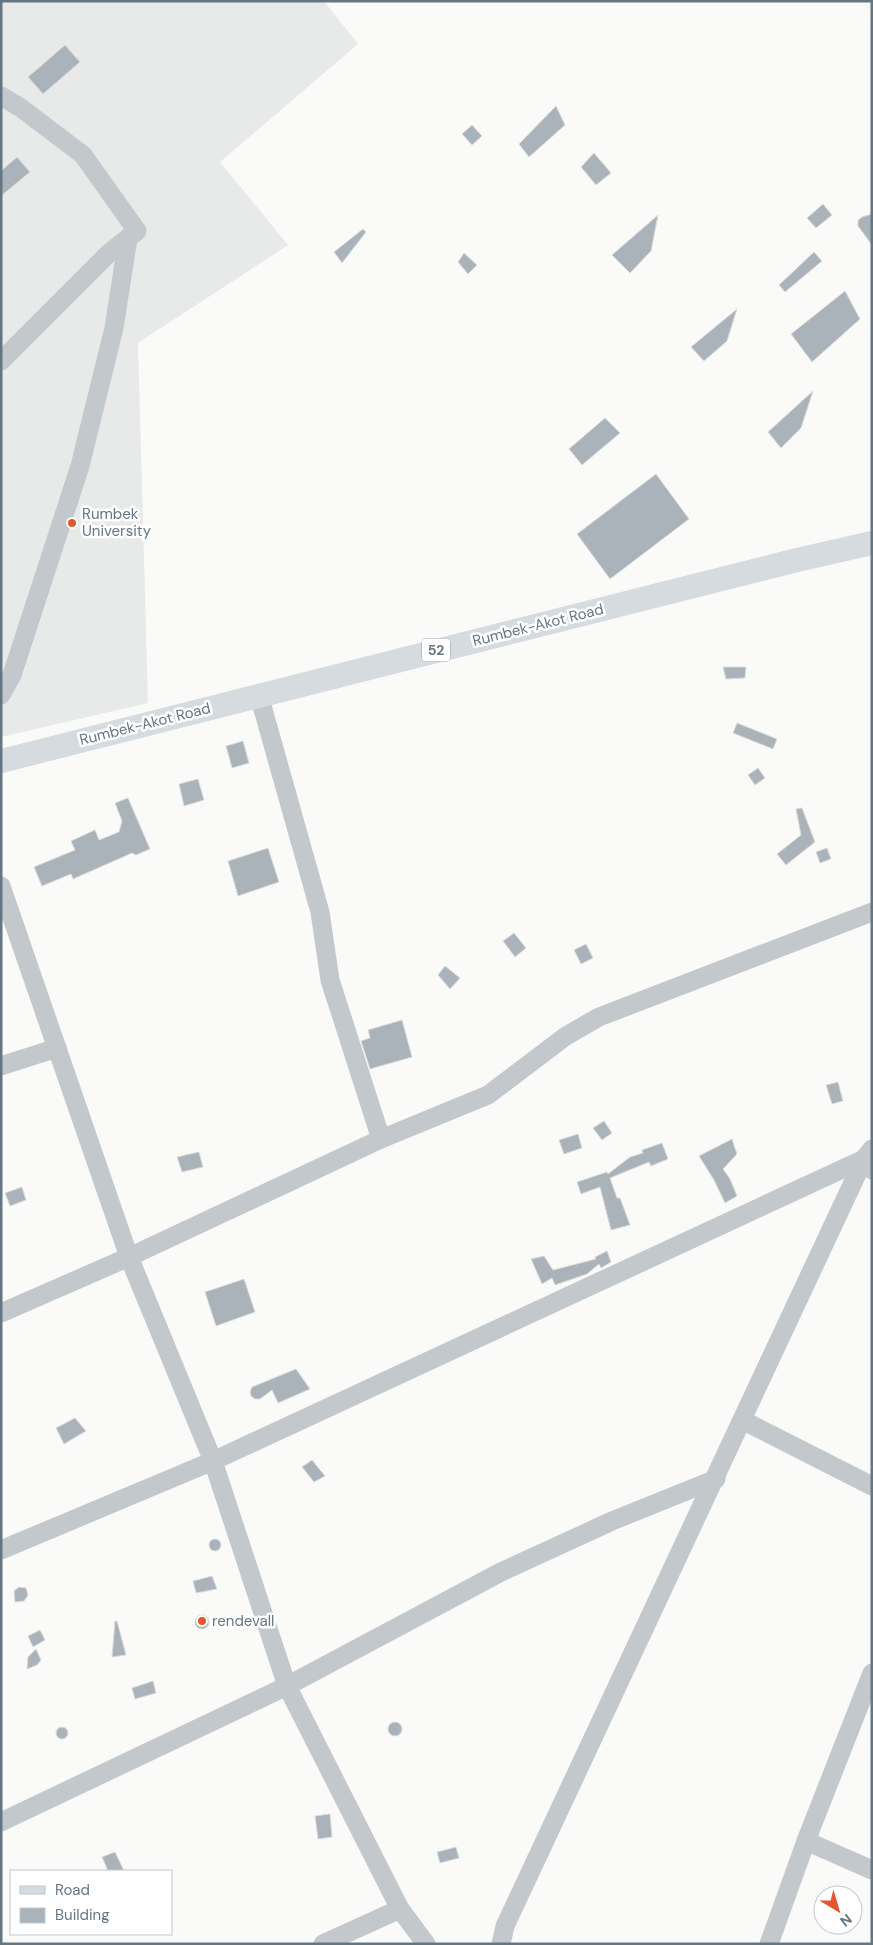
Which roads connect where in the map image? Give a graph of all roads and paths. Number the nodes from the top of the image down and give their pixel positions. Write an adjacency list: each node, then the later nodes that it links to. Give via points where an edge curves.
1 (1, 96): 2 (street, via 83,155 137,231)
2 (128, 238): 3 (street); 5 (street, via 114,328 80,466 12,674)
3 (1, 361)
4 (872, 543): 6 (main road, Rumbek-Akot Road / 52)
5 (1, 695)
6 (259, 695): 7 (main road, Rumbek-Akot Road / 52); 12 (street, via 320,912 330,980)
7 (1, 761)
8 (1, 886): 10 (street)
9 (872, 912): 12 (street, via 599,1017 566,1036 488,1095)
10 (57, 1048): 11 (street); 14 (street)
11 (1, 1066)
12 (382, 1139): 14 (street)
13 (869, 1160): 16 (street); 17 (street)
14 (129, 1256): 15 (street); 17 (street)
15 (1, 1313)
16 (742, 1420): 18 (street); 19 (street)
17 (213, 1460): 20 (street); 22 (street)
18 (716, 1479): 22 (street, via 501,1572); 29 (street, via 576,1773 506,1926)
19 (872, 1486)
20 (1, 1550)
21 (872, 1673): 24 (street)
22 (287, 1686): 23 (street); 26 (street)
23 (1, 1822)
24 (806, 1841): 25 (street); 30 (street)
25 (872, 1870)
26 (400, 1909): 27 (street); 28 (street)
27 (323, 1944)
28 (426, 1944)
29 (501, 1944)
30 (769, 1944)

